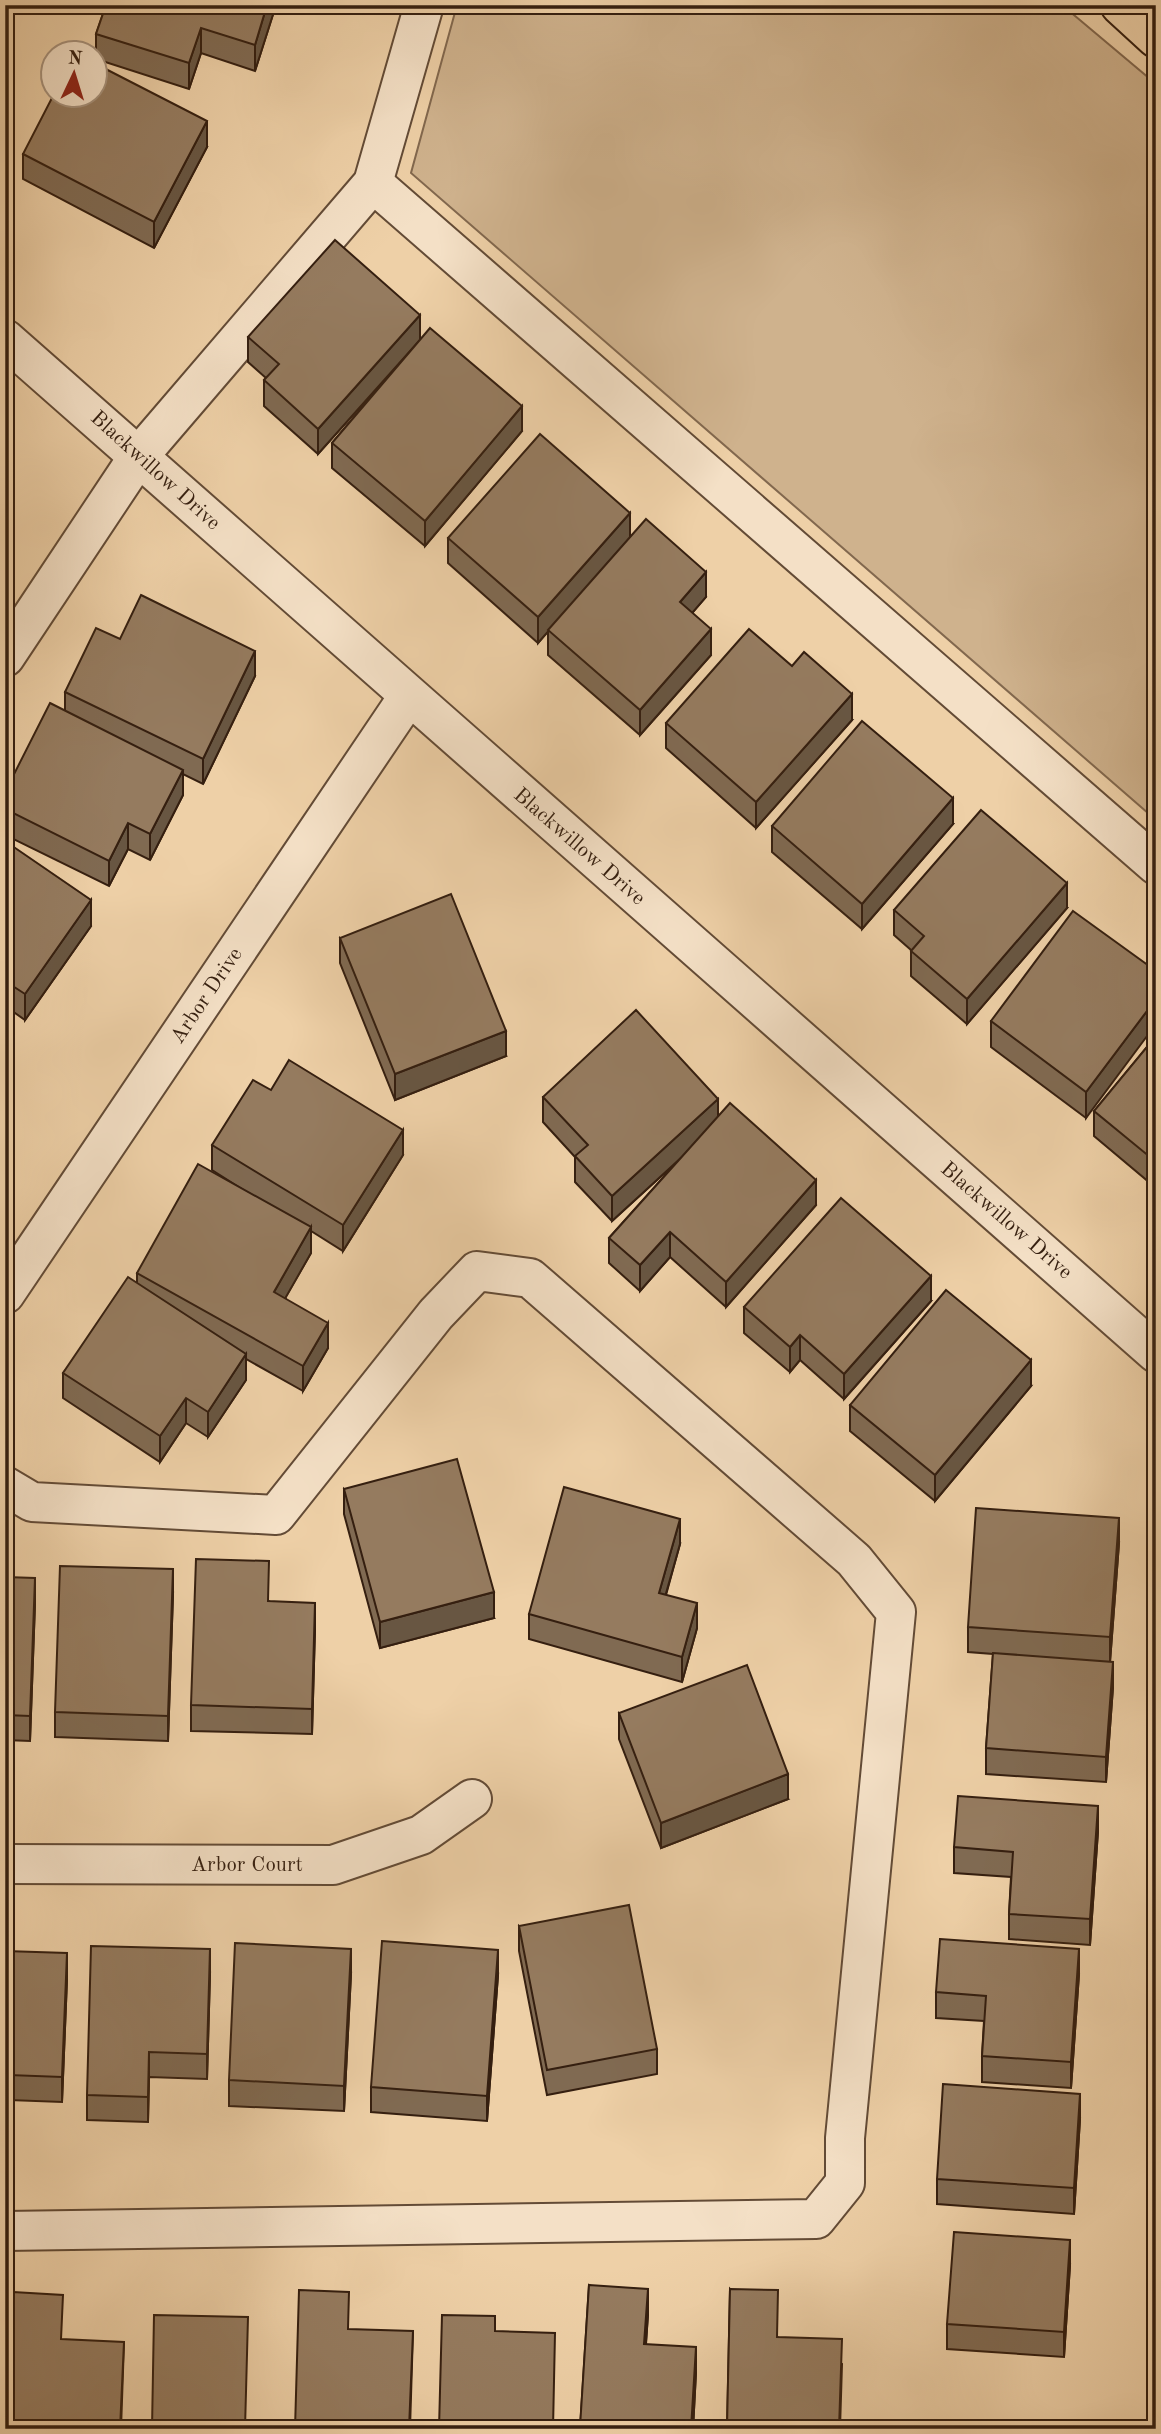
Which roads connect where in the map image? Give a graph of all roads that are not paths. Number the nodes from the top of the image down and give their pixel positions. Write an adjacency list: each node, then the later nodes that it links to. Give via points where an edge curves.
1 (424, 5): 4 (street)
2 (1120, 5): 3 (main road)
3 (1156, 37)
4 (373, 183): 6 (street); 9 (street)
5 (5, 339): 6 (street, Blackwillow Drive)
6 (138, 457): 7 (street); 8 (street, Blackwillow Drive)
7 (5, 657)
8 (408, 697): 10 (street, Arbor Drive); 11 (street, Blackwillow Drive)
9 (1156, 865)
10 (5, 1294)
11 (1156, 1353)
12 (5, 1486): 15 (street, via 32,1502 276,1515 436,1314 477,1271 530,1278 854,1560 896,1612 845,2138 845,2183 816,2219)
13 (472, 1799): 14 (street, Arbor Court, via 421,1835 333,1865)
14 (5, 1864)
15 (5, 2231)

